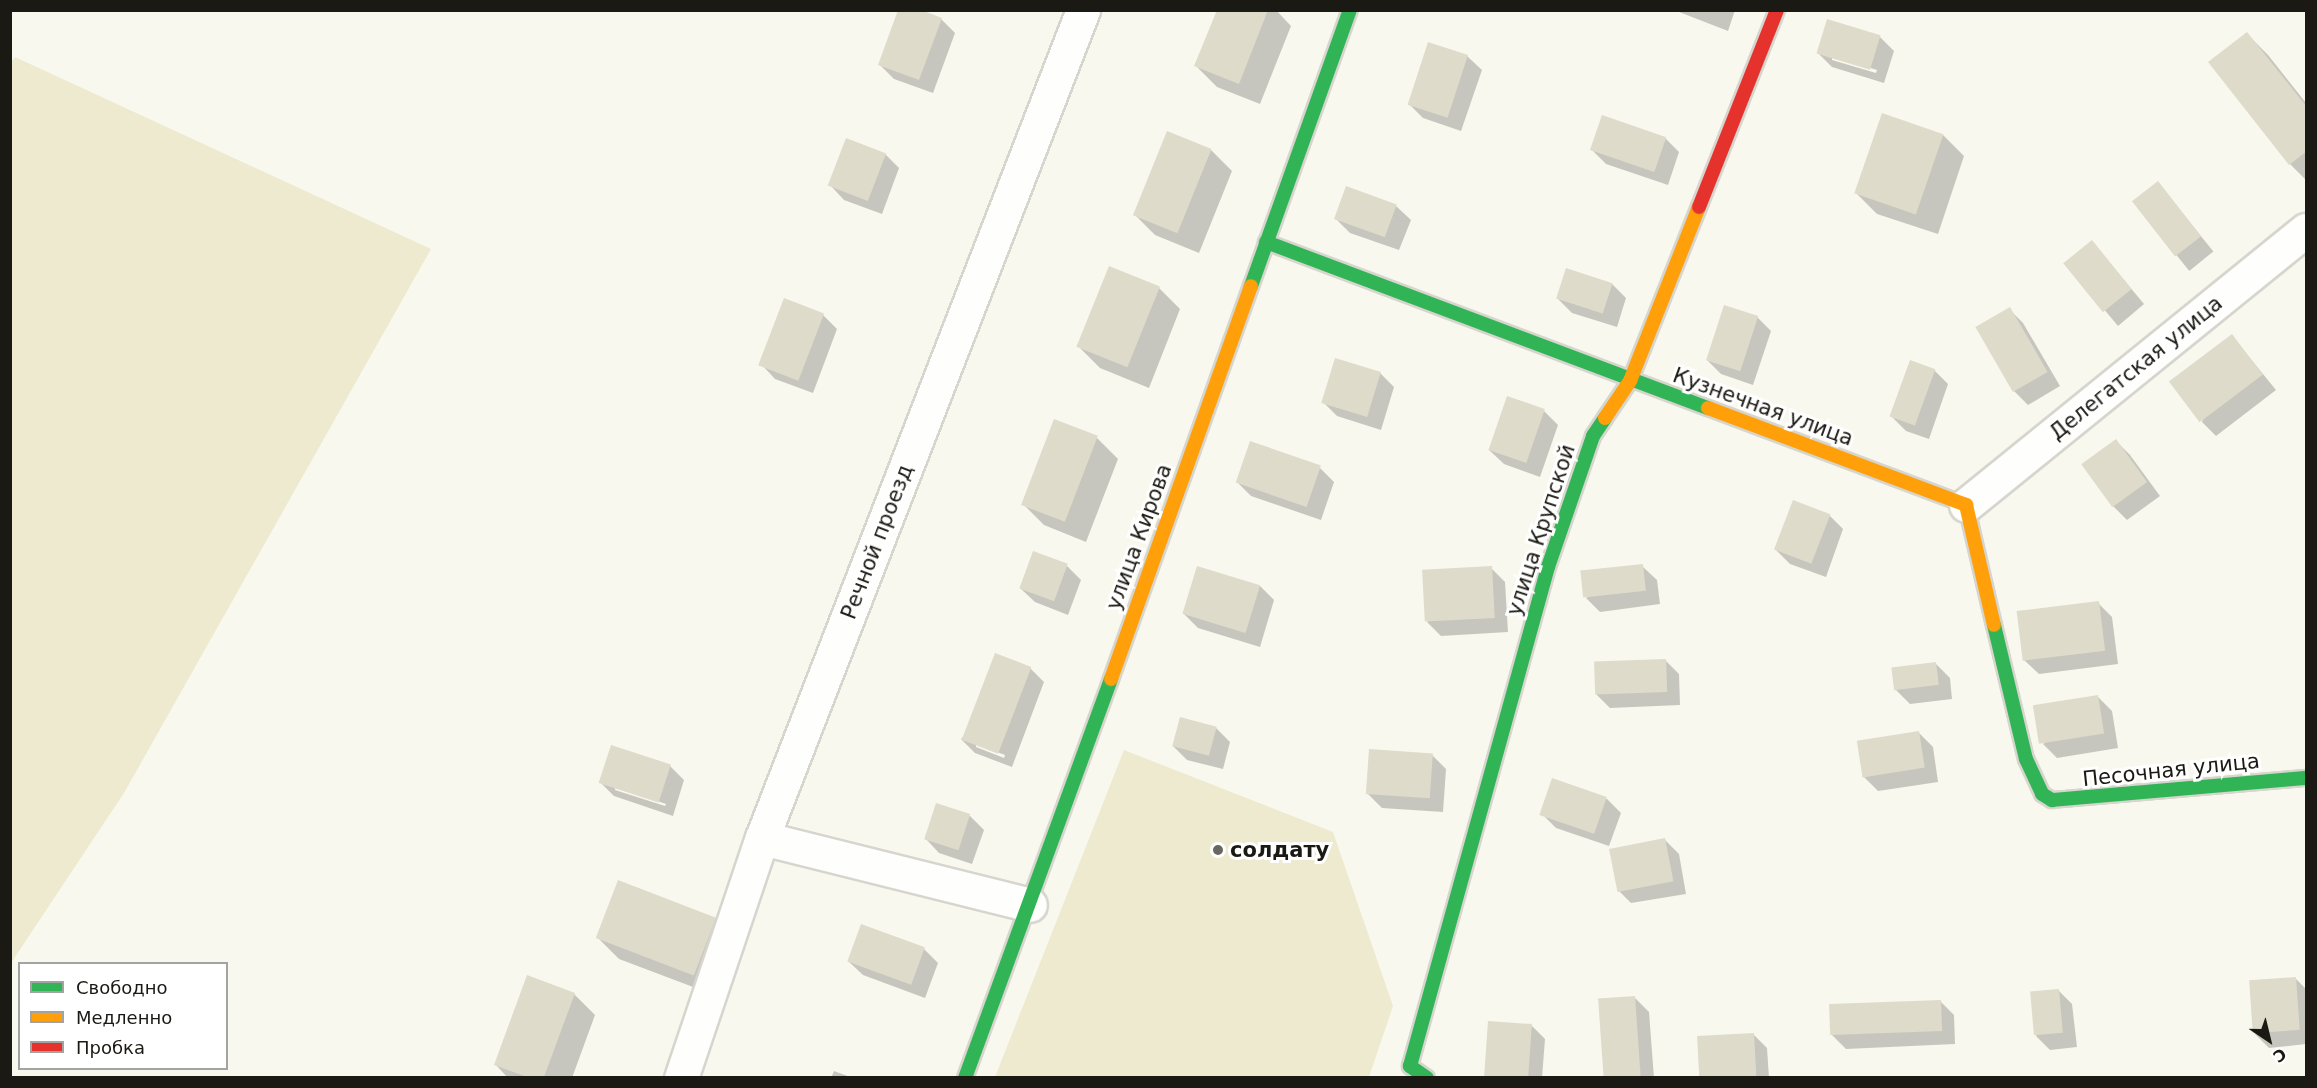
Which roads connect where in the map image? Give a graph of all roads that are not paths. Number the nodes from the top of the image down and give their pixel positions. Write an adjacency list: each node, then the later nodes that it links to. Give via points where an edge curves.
1 (1083, 10): 9 (street, Речной проезд)
2 (1350, 10): 5 (street, улица Кирова)
3 (1777, 10): 6 (street, улица Крупской)
4 (2307, 230): 7 (street, Делегатская улица)
5 (1266, 242): 6 (street, Кузнечная улица); 10 (street, улица Кирова)
6 (1630, 381): 7 (street, Кузнечная улица); 13 (street, улица Крупской, via 1593,436 1548,567 1410,1066)
7 (1966, 505): 8 (street, Песочная улица, via 2026,759 2042,794 2064,801)
8 (2307, 778)
9 (762, 838): 10 (street); 11 (street, Речной проезд)
10 (1030, 905): 12 (street, улица Кирова)
11 (681, 1077)
12 (965, 1077)
13 (1427, 1077)

